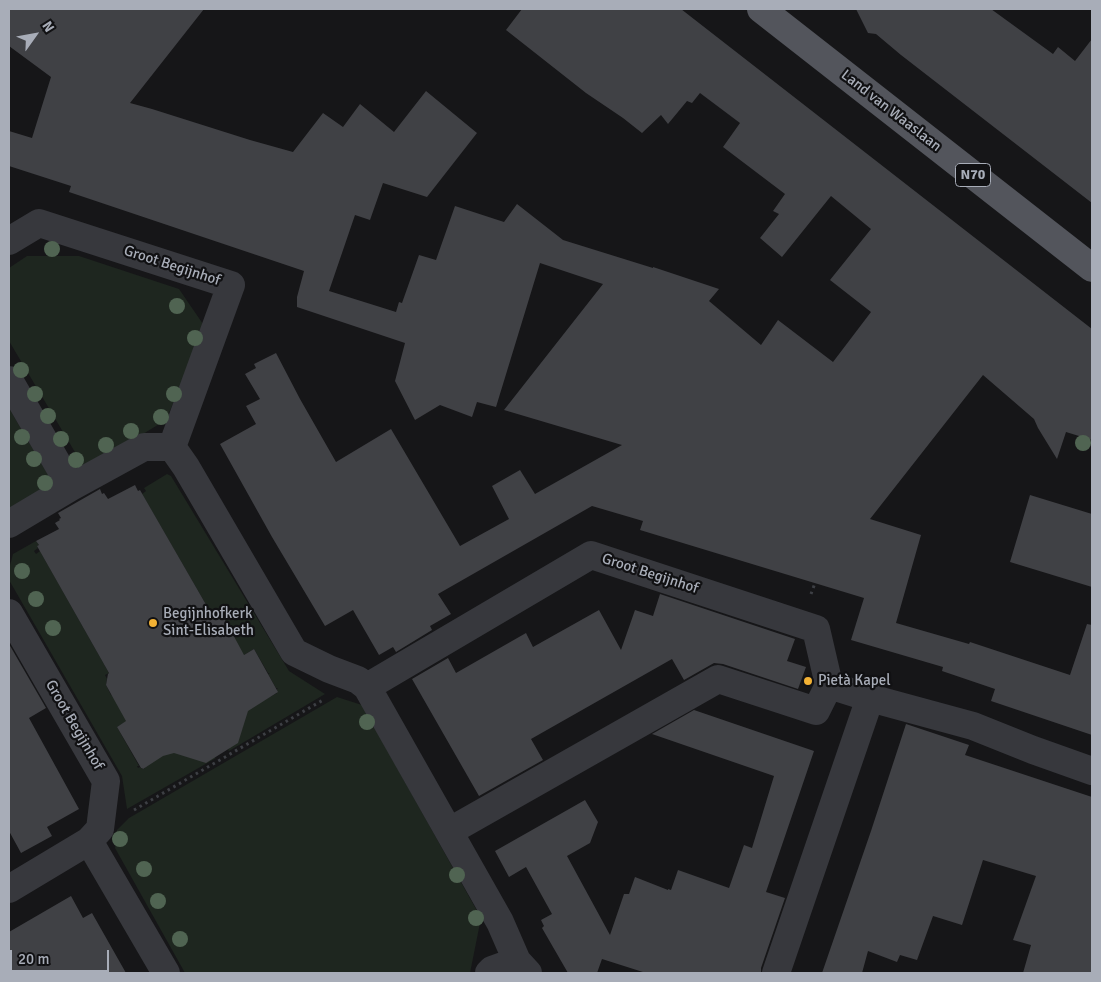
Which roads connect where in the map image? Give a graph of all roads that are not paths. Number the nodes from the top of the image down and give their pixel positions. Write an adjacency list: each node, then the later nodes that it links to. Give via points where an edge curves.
1 (761, 9): 3 (main road, Land van Waaslaan / N70)
2 (9, 241): 5 (street, Groot Begijnhof, via 39,223 231,285)
3 (1092, 268)
4 (9, 380): 6 (street)
5 (172, 447): 6 (street, via 144,447); 9 (street, via 294,652)
6 (71, 488): 7 (street)
7 (9, 524)
8 (9, 613): 14 (street, Groot Begijnhof, via 106,781)
9 (362, 683): 10 (street, Groot Begijnhof, via 591,555 816,628); 13 (street)
10 (829, 685): 11 (street); 13 (street, via 816,711 718,678)
11 (870, 698): 12 (street, via 973,726); 19 (street)
12 (1092, 771)
13 (450, 831): 16 (street)
14 (94, 835): 15 (street); 17 (street)
15 (9, 889)
16 (522, 967): 18 (street)
17 (166, 973)
18 (489, 973)
19 (776, 973)

